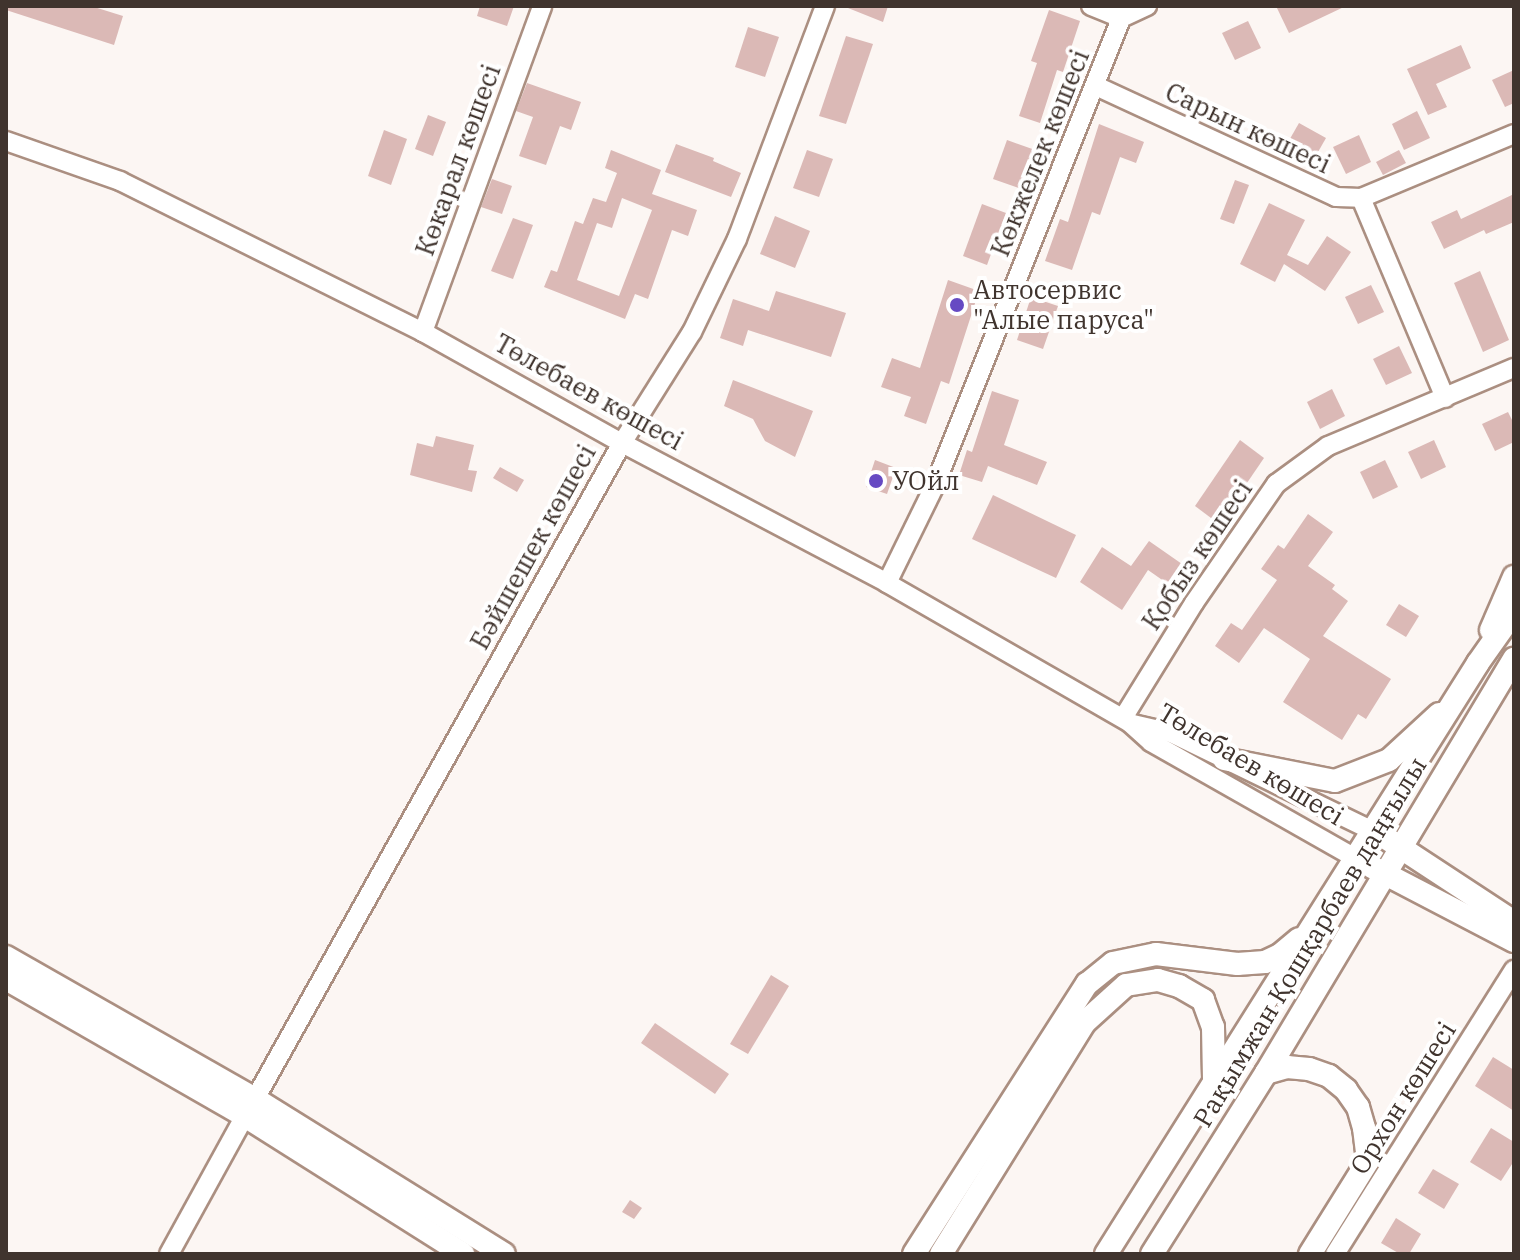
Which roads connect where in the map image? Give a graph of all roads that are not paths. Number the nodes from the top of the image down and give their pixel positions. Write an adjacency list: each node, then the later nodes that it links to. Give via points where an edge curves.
1 (542, 6): 10 (street, Көкарал көшесі)
2 (825, 6): 13 (street, Бәйшешек көшесі, via 737,239 692,332)
3 (1091, 6): 5 (street)
4 (1147, 6): 5 (street)
5 (1124, 12): 6 (street, Көкжелек көшесі)
6 (1096, 86): 9 (street, Сарын көшесі, via 1316,190); 15 (street, Көкжелек көшесі, via 935,485)
7 (1514, 134): 9 (street)
8 (6, 141): 10 (street, Төлебаев көшесі, via 120,181)
9 (1361, 198): 12 (street)
10 (423, 332): 13 (street, Төлебаев көшесі)
11 (1514, 368): 12 (street, Қобыз көшесі)
12 (1445, 398): 20 (street, Қобыз көшесі, via 1328,446 1276,484 1194,603)
13 (622, 443): 15 (street, Төлебаев көшесі); 34 (street, Бәйшешек көшесі)
14 (1514, 577): 18 (main road)
15 (887, 583): 20 (street, Төлебаев көшесі)
16 (1514, 612): 18 (main road, Рақымжан Қошқарбаев даңғылы)
17 (1514, 659): 23 (main road, Рақымжан Қошқарбаев даңғылы)
18 (1478, 663): 19 (main road, Рақымжан Қошқарбаев даңғылы)
19 (1455, 700): 21 (main road, via 1389,760 1335,781); 22 (main road, Рақымжан Қошқарбаев даңғылы)
20 (1126, 721): 21 (street, Төлебаев көшесі, via 1171,733); 24 (street, Төлебаев көшесі, via 1151,742)
21 (1224, 759): 22 (street, Төлебаев көшесі)
22 (1375, 832): 23 (main road, Төлебаев көшесі); 24 (main road, Рақымжан Қошқарбаев даңғылы)
23 (1400, 845): 25 (main road, Рақымжан Қошқарбаев даңғылы); 26 (main road, Төлебаев көшесі)
24 (1357, 859): 25 (main road, Төлебаев көшесі); 27 (main road, Рақымжан Қошқарбаев даңғылы)
25 (1384, 873): 28 (main road, Төлебаев көшесі); 32 (main road, Рақымжан Қошқарбаев даңғылы)
26 (1514, 922)
27 (1315, 925): 33 (main road, Рақымжан Қошқарбаев даңғылы); 38 (main road, via 1265,962 1237,964 1156,954 1113,963 1104,970 1087,984)
28 (1514, 941)
29 (6, 957): 34 (main road)
30 (1514, 970): 43 (street, Орхон көшесі)
31 (6, 979): 34 (main road)
32 (1266, 1073): 41 (main road, Рақымжан Қошқарбаев даңғылы); 42 (main road, via 1287,1067 1329,1076 1358,1107 1364,1128 1368,1161)
33 (1213, 1083): 39 (main road, via 1213,1027 1203,1000 1158,980 1126,985 1085,1022); 40 (main road, Рақымжан Қошқарбаев даңғылы)
34 (250, 1107): 35 (street, Бәйшешек көшесі); 36 (main road); 37 (main road)
35 (169, 1254)
36 (463, 1254)
37 (504, 1254)
38 (914, 1254)
39 (941, 1254)
40 (1106, 1254)
41 (1152, 1254)
42 (1310, 1254)
43 (1335, 1254)

